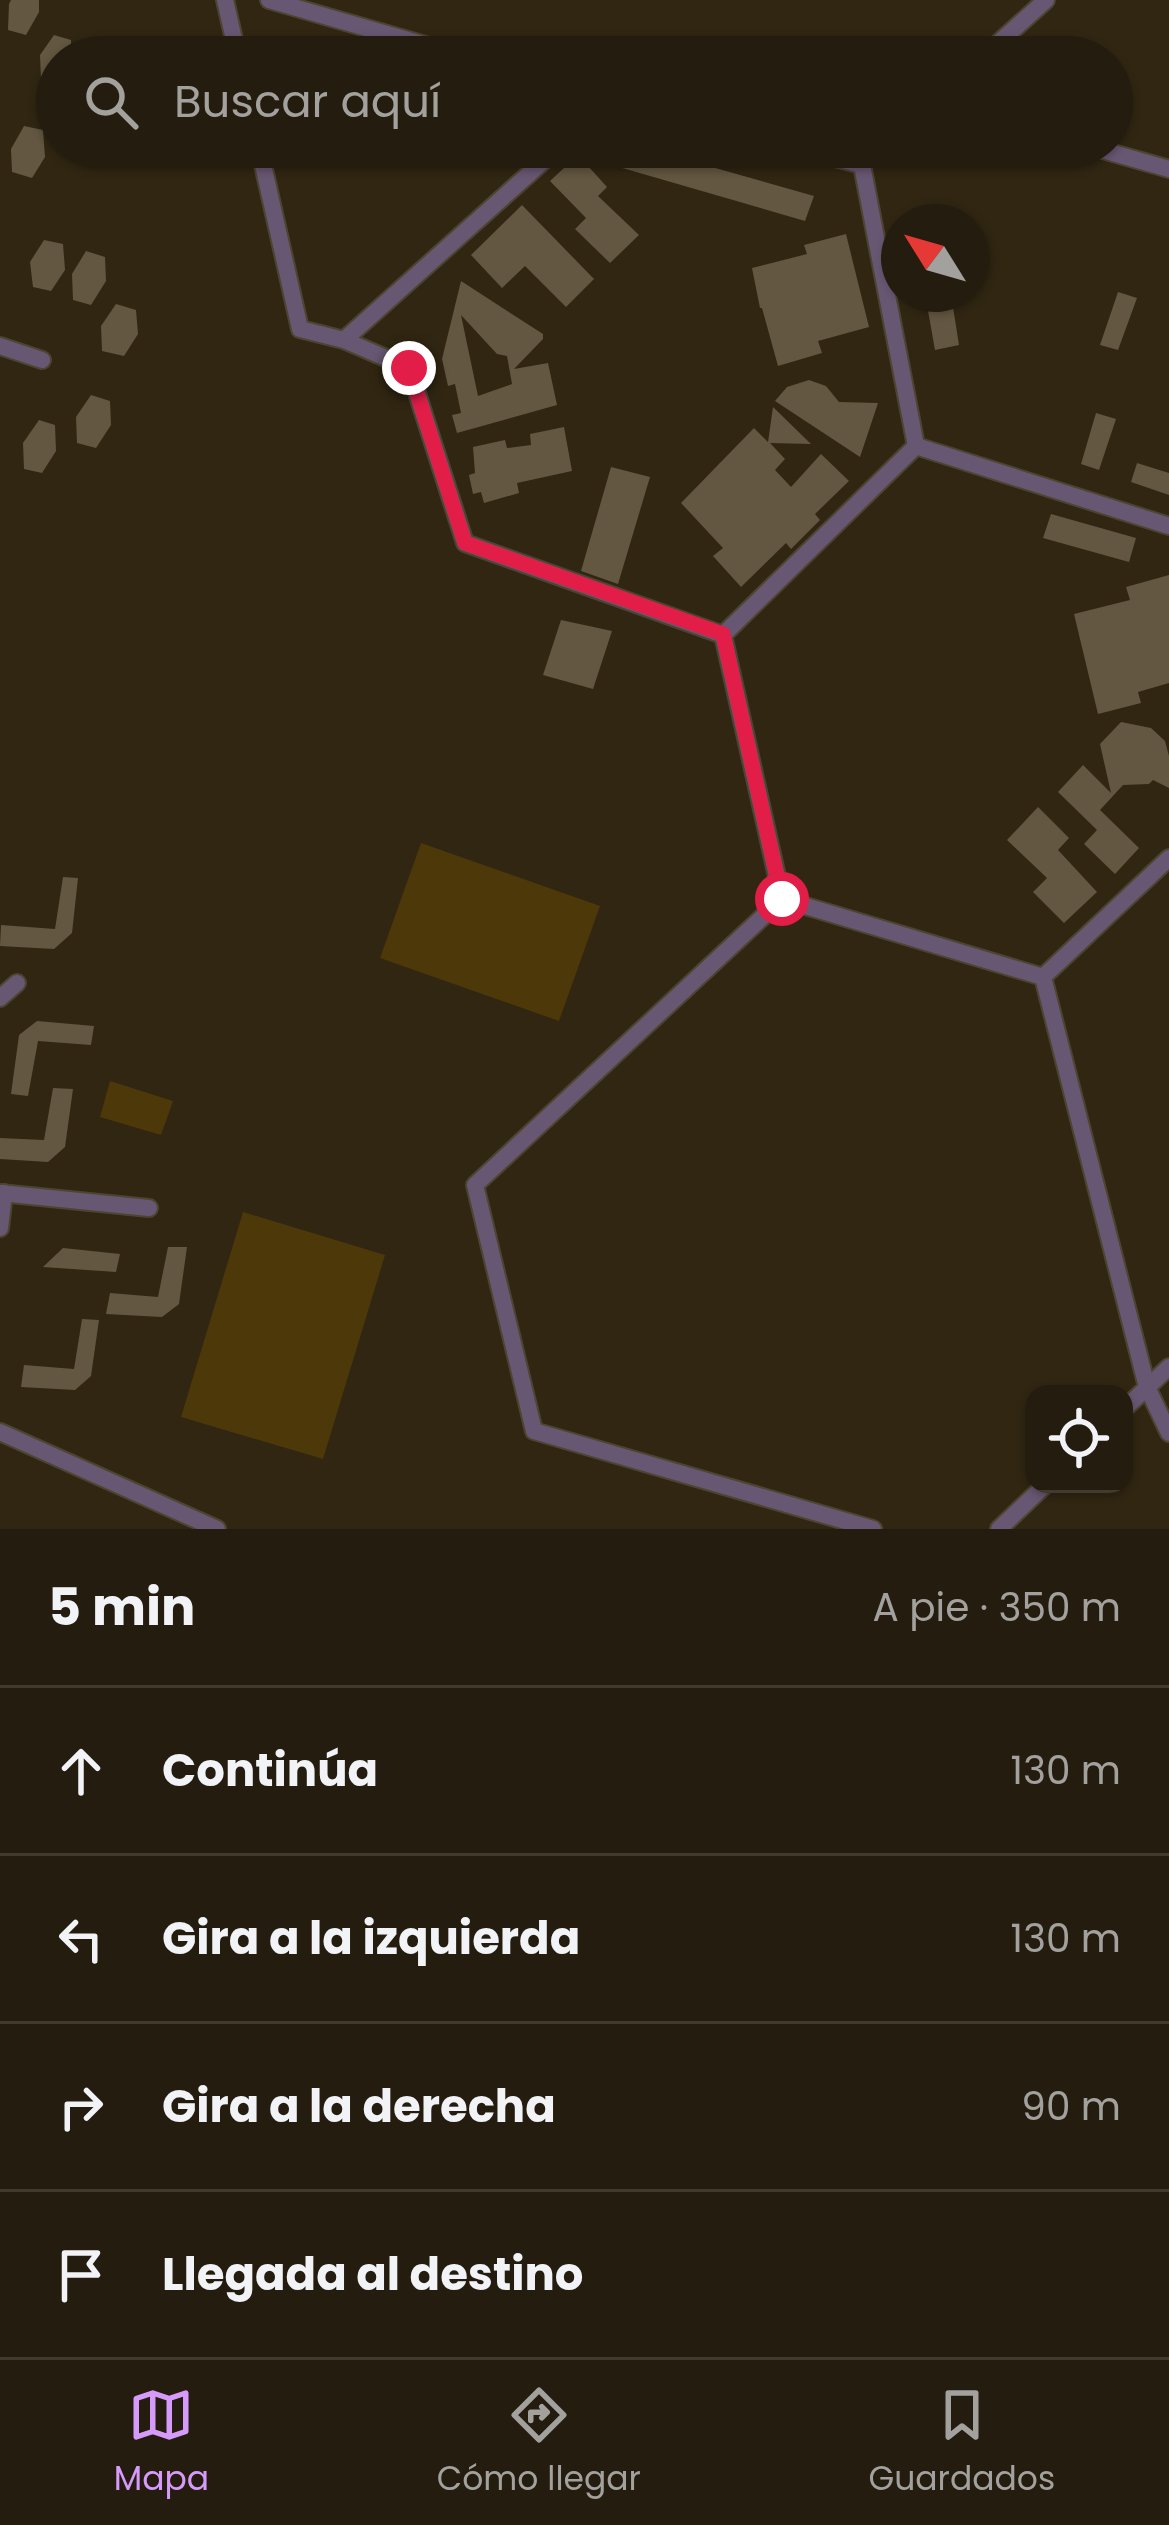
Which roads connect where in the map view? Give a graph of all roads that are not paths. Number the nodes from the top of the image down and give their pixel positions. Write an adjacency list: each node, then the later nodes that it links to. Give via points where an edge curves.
1 (225, 0): 4 (street)
2 (269, 0): 5 (street)
3 (1046, 0): 6 (street)
4 (233, 36)
5 (393, 36)
6 (1006, 36)
7 (1133, 159): 11 (street)
8 (264, 168): 12 (street, via 300,329)
9 (536, 168): 12 (street)
10 (863, 168): 15 (street)
11 (1169, 170)
12 (344, 340): 17 (street, via 409,368 465,543)
13 (0, 346): 14 (street)
14 (42, 359)
15 (916, 446): 16 (street); 17 (street)
16 (1169, 526)
17 (723, 634): 19 (street)
18 (1169, 858): 20 (street)
19 (782, 899): 20 (street); 33 (street, via 475,1185 534,1431)
20 (1043, 977): 27 (street)
21 (17, 983): 22 (street)
22 (0, 998)
23 (2, 1193): 24 (street); 25 (street)
24 (149, 1208)
25 (0, 1228)
26 (1169, 1367): 27 (street)
27 (1147, 1387): 28 (street); 30 (street)
28 (1133, 1400)
29 (0, 1432): 32 (street)
30 (1169, 1433)
31 (1036, 1493): 34 (street)
32 (217, 1529)
33 (874, 1529)
34 (998, 1529)

